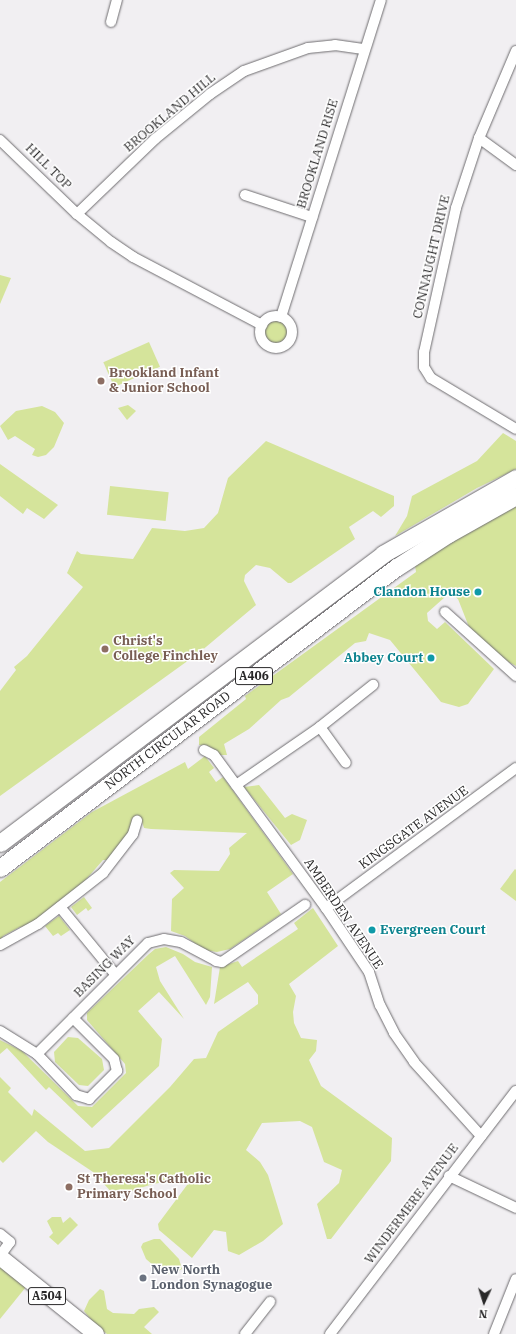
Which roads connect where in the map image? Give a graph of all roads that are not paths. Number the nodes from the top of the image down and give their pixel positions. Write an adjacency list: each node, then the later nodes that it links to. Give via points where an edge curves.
1 (117, 0): 3 (street)
2 (381, 0): 4 (street, BROOKLAND RISE)
3 (111, 22)
4 (364, 49): 10 (street, BROOKLAND HILL, via 335,45 308,48 244,71 210,94 155,139); 11 (street, BROOKLAND RISE)
5 (516, 51): 6 (street, CONNAUGHT DRIVE)
6 (479, 138): 8 (street); 14 (street, CONNAUGHT DRIVE, via 456,208 424,352 424,367 431,378)
7 (0, 140): 10 (street, HILL TOP)
8 (516, 165)
9 (245, 195): 11 (street)
10 (77, 214): 13 (street, via 133,258)
11 (312, 216): 12 (street, BROOKLAND RISE)
12 (281, 316): 13 (street, via 268,318); 13 (street, via 289,322 292,331 290,340 283,346 273,347 265,342 261,334)
13 (262, 325)
14 (516, 429)
15 (516, 478): 26 (highway, NORTH CIRCULAR ROAD / A406, via 383,554)
16 (516, 496): 27 (highway, NORTH CIRCULAR ROAD / A406, via 448,534 397,567)
17 (445, 612): 18 (street)
18 (516, 676)
19 (373, 685): 20 (street)
20 (320, 727): 22 (street); 24 (street)
21 (204, 750): 24 (street, AMBERDEN AVENUE, via 214,755)
22 (346, 763)
23 (516, 768): 30 (street, KINGSGATE AVENUE)
24 (236, 785): 30 (street, AMBERDEN AVENUE)
25 (137, 821): 29 (street, via 133,834 103,873)
26 (0, 843)
27 (0, 868)
28 (305, 904): 32 (street, BASING WAY, via 222,962 181,942 164,939 148,943)
29 (60, 907): 31 (street, via 17,938); 32 (street)
30 (326, 908): 37 (street, AMBERDEN AVENUE, via 369,972 380,1005 394,1033 414,1062)
31 (0, 946)
32 (115, 974): 33 (street, BASING WAY)
33 (72, 1018): 35 (street, BASING WAY); 35 (street, via 114,1059 117,1071 89,1099 76,1095)
34 (0, 1031): 35 (street)
35 (37, 1054)
36 (516, 1091): 37 (street, WINDERMERE AVENUE)
37 (481, 1136): 38 (street, WINDERMERE AVENUE)
38 (449, 1176): 39 (street); 46 (street, WINDERMERE AVENUE)
39 (516, 1208)
40 (0, 1234): 41 (street, via 10,1242)
41 (0, 1256): 44 (main road, A504)
42 (516, 1279): 47 (street)
43 (270, 1302): 45 (street)
44 (96, 1334)
45 (245, 1334)
46 (330, 1334)
47 (494, 1334)

